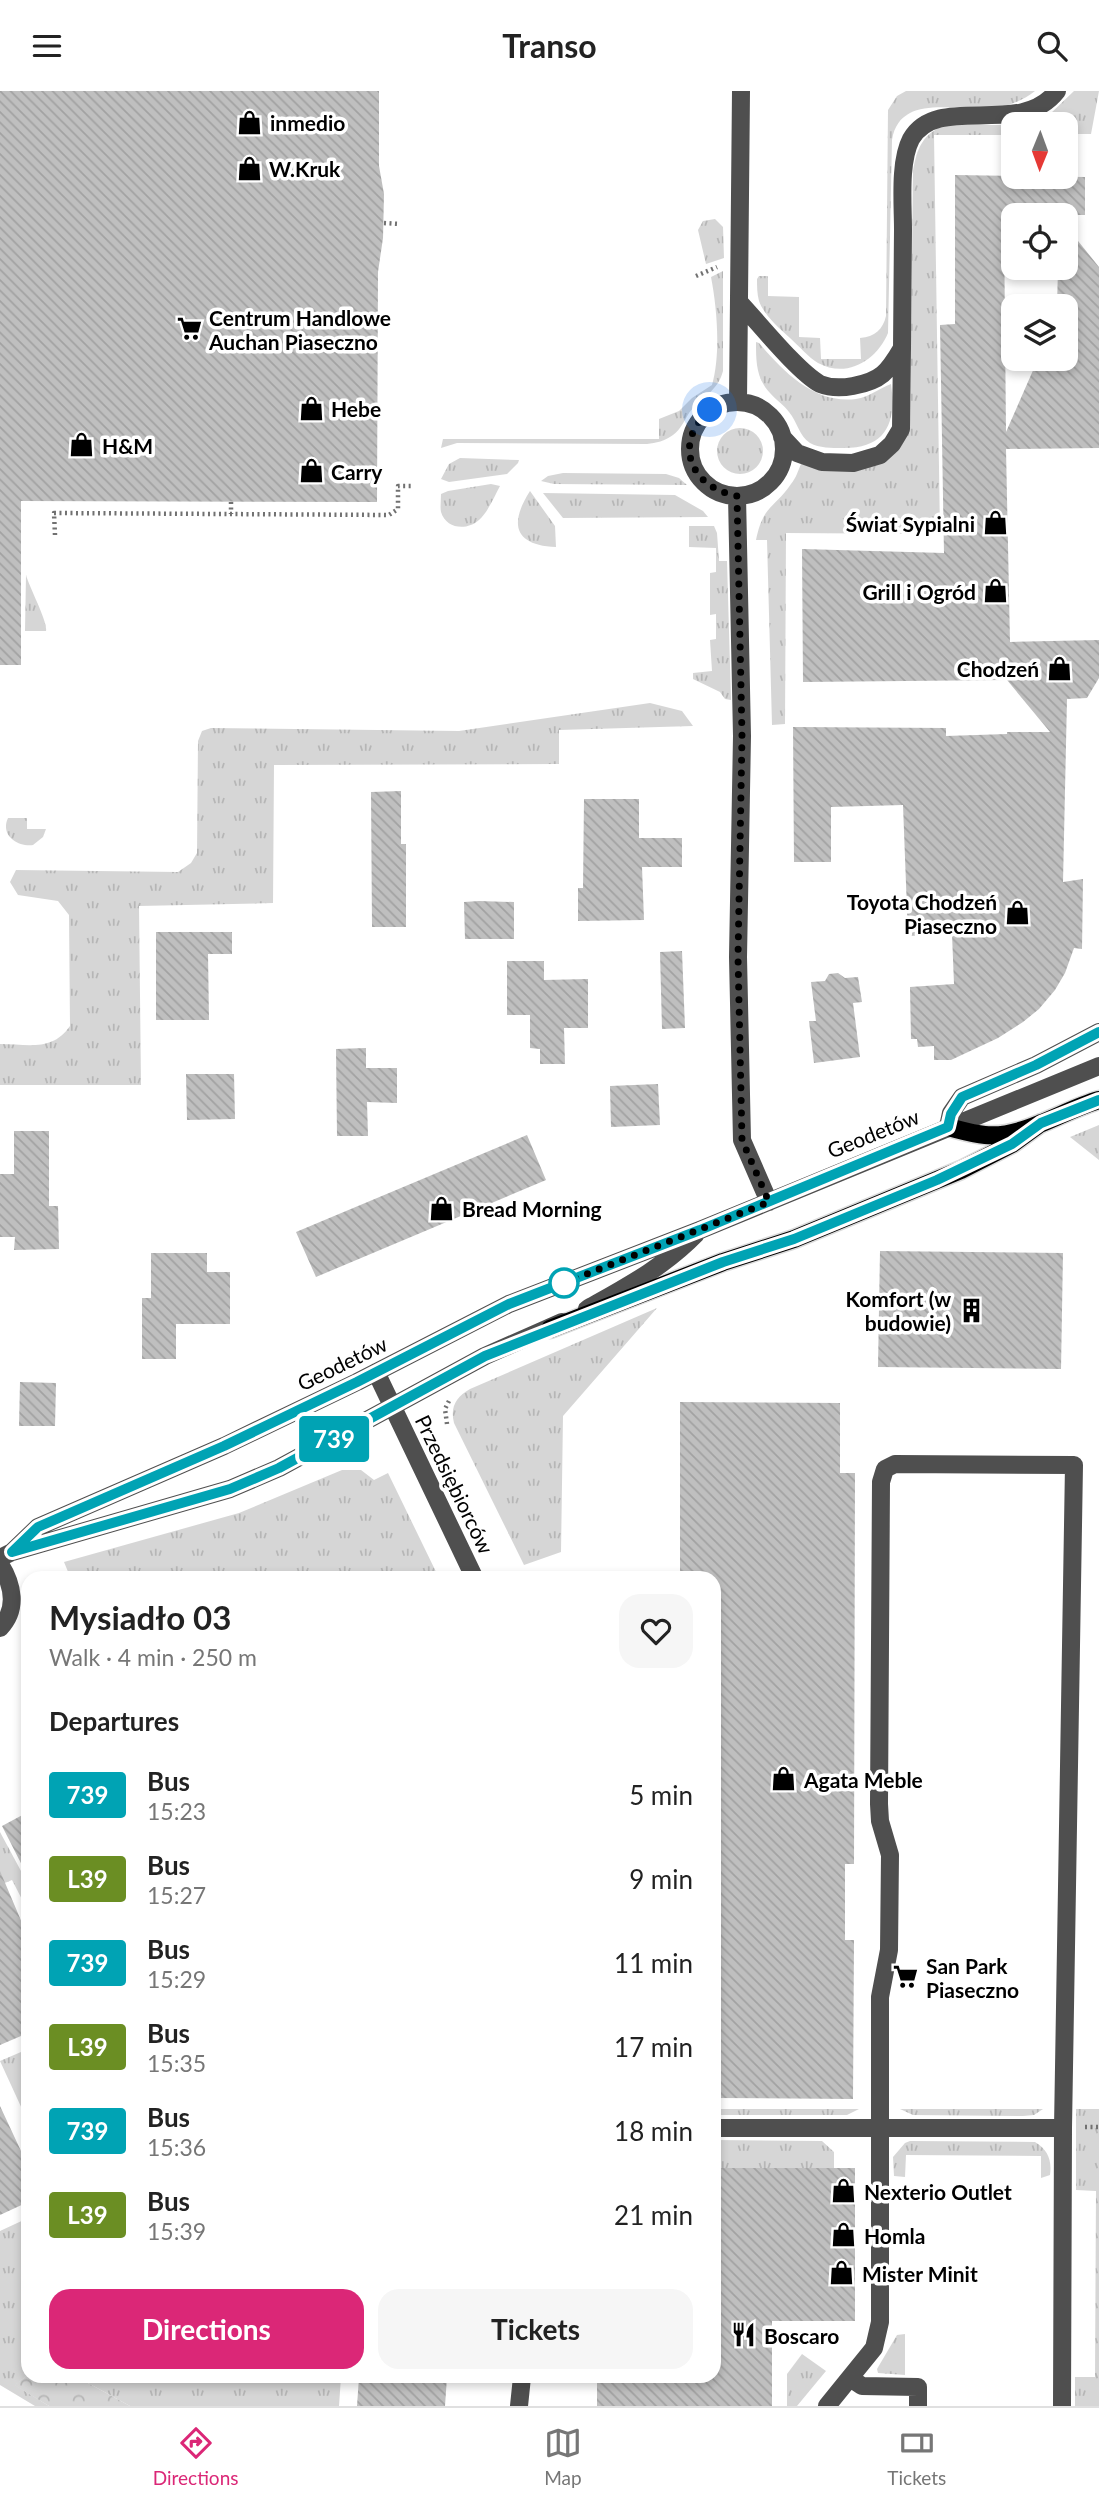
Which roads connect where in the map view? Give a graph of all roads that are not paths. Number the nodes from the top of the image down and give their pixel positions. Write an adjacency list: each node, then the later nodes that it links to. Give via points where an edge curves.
1 (741, 91): 3 (street)
2 (1057, 91): 4 (street, via 1030,111 931,120 912,137 903,177)
3 (739, 302): 4 (street, via 822,385 841,388 870,383 891,366); 5 (street)
4 (902, 348): 6 (street, via 901,429 880,455 853,463 822,462 797,453)
5 (738, 402): 6 (street, via 765,411); 7 (street, via 723,404 700,419 690,444 696,473 721,493)
6 (782, 437): 7 (street, via 784,451 774,478 764,488)
7 (737, 496): 13 (street, via 742,1140)
8 (1099, 1032): 12 (street, Geodetów, via 962,1097)
9 (1099, 1066): 12 (street, Geodetów)
10 (1099, 1100): 11 (main road)
11 (1041, 1123): 12 (main road, via 987,1135); 15 (main road, via 1012,1144 948,1175 794,1239)
12 (948, 1127): 13 (street, Geodetów)
13 (769, 1202): 14 (street, Geodetów)
14 (700, 1230): 15 (street, Geodetów, via 649,1274); 16 (street, Geodetów, via 509,1304)
15 (551, 1329): 17 (street, Geodetów, via 485,1356)
16 (376, 1372): 17 (street, Przedsiębiorców); 18 (street, Geodetów, via 195,1459 38,1527)
17 (392, 1405): 18 (street, Geodetów, via 279,1468 230,1489); 19 (street, Przedsiębiorców)
18 (4, 1558): 20 (street, via 12,1601 8,1620)
19 (471, 1571)
20 (0, 1628)
21 (721, 2128): 22 (street)
22 (881, 2128): 23 (street); 23 (street, via 880,1997 889,1950 890,1856 879,1804 881,1482 885,1469 895,1464 1074,1465); 24 (street, via 880,2322 874,2347)
23 (1063, 2128): 29 (street)
24 (850, 2378): 27 (street); 28 (street, via 862,2386 918,2387)
25 (521, 2383): 26 (street)
26 (519, 2406)
27 (827, 2406)
28 (918, 2406)
29 (1062, 2406)

